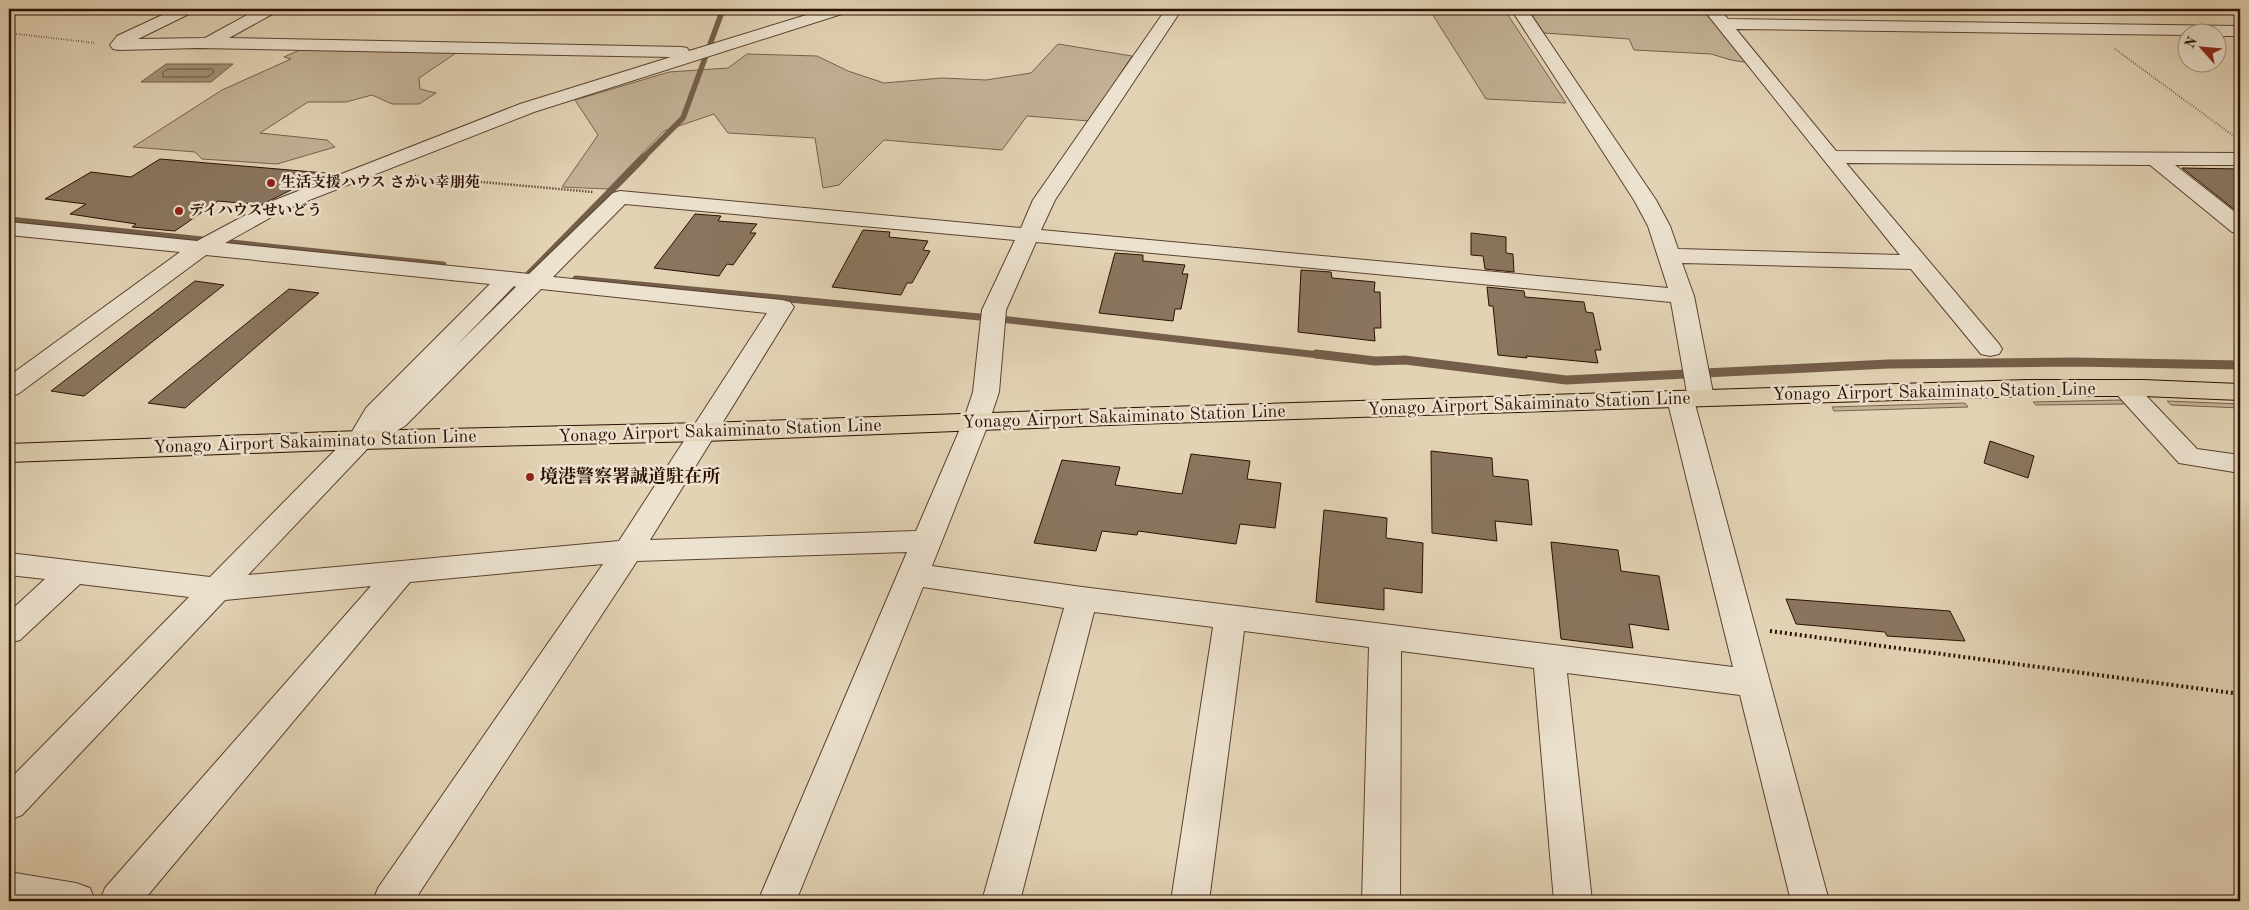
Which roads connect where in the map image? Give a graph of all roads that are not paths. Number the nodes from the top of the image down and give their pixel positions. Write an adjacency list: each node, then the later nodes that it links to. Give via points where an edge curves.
1 (187, 9): 9 (street, via 123,40 119,45)
2 (270, 9): 9 (street)
3 (842, 9): 10 (street)
4 (1174, 9): 16 (street, via 1073,154 1044,200)
5 (1519, 9): 18 (street, via 1645,200 1659,226)
6 (1711, 9): 7 (street)
7 (1722, 24): 8 (street); 11 (street)
8 (2240, 31)
9 (207, 43): 10 (street, via 678,51)
10 (694, 55): 17 (street, via 526,108 277,206)
11 (1830, 157): 12 (street); 19 (street)
12 (2157, 160): 13 (street); 15 (street)
13 (2240, 160)
14 (9, 228): 17 (street)
15 (2240, 228)
16 (1029, 234): 21 (street, via 620,197); 22 (street); 28 (street, via 994,310 986,392)
17 (207, 244): 20 (street); 24 (street)
18 (1669, 256): 19 (street); 22 (street)
19 (1918, 262): 23 (street)
20 (507, 280): 21 (street); 30 (street, via 375,414)
21 (533, 282): 29 (street, via 782,307); 30 (street, via 396,420)
22 (1682, 296): 27 (street)
23 (1990, 349)
24 (9, 388)
25 (2124, 388): 26 (main road, Yonago Airport Sakaiminato Station Line); 27 (main road, Yonago Airport Sakaiminato Station Line); 32 (street, via 2189,457)
26 (2240, 392)
27 (1691, 399): 28 (main road, Yonago Airport Sakaiminato Station Line); 45 (street)
28 (976, 422): 29 (main road, Yonago Airport Sakaiminato Station Line); 33 (street)
29 (704, 432): 30 (main road, Yonago Airport Sakaiminato Station Line); 34 (street)
30 (360, 440): 31 (main road, Yonago Airport Sakaiminato Station Line); 39 (street)
31 (9, 453)
32 (2240, 464)
33 (927, 541): 34 (street); 38 (street)
34 (628, 551): 37 (street); 50 (street)
35 (9, 564): 36 (street)
36 (73, 572): 39 (street); 42 (street)
37 (401, 572): 39 (street); 49 (street)
38 (914, 574): 40 (street); 51 (street)
39 (218, 589): 46 (street)
40 (1082, 599): 41 (street); 52 (street)
41 (1230, 617): 43 (street); 53 (street)
42 (9, 631)
43 (1385, 636): 44 (street); 54 (street)
44 (1549, 657): 45 (street); 55 (street)
45 (1752, 683): 56 (street)
46 (9, 804)
47 (9, 890): 48 (street)
48 (76, 901)
49 (119, 901)
50 (392, 901)
51 (777, 901)
52 (1000, 901)
53 (1190, 901)
54 (1381, 901)
55 (1573, 901)
56 (1810, 901)

